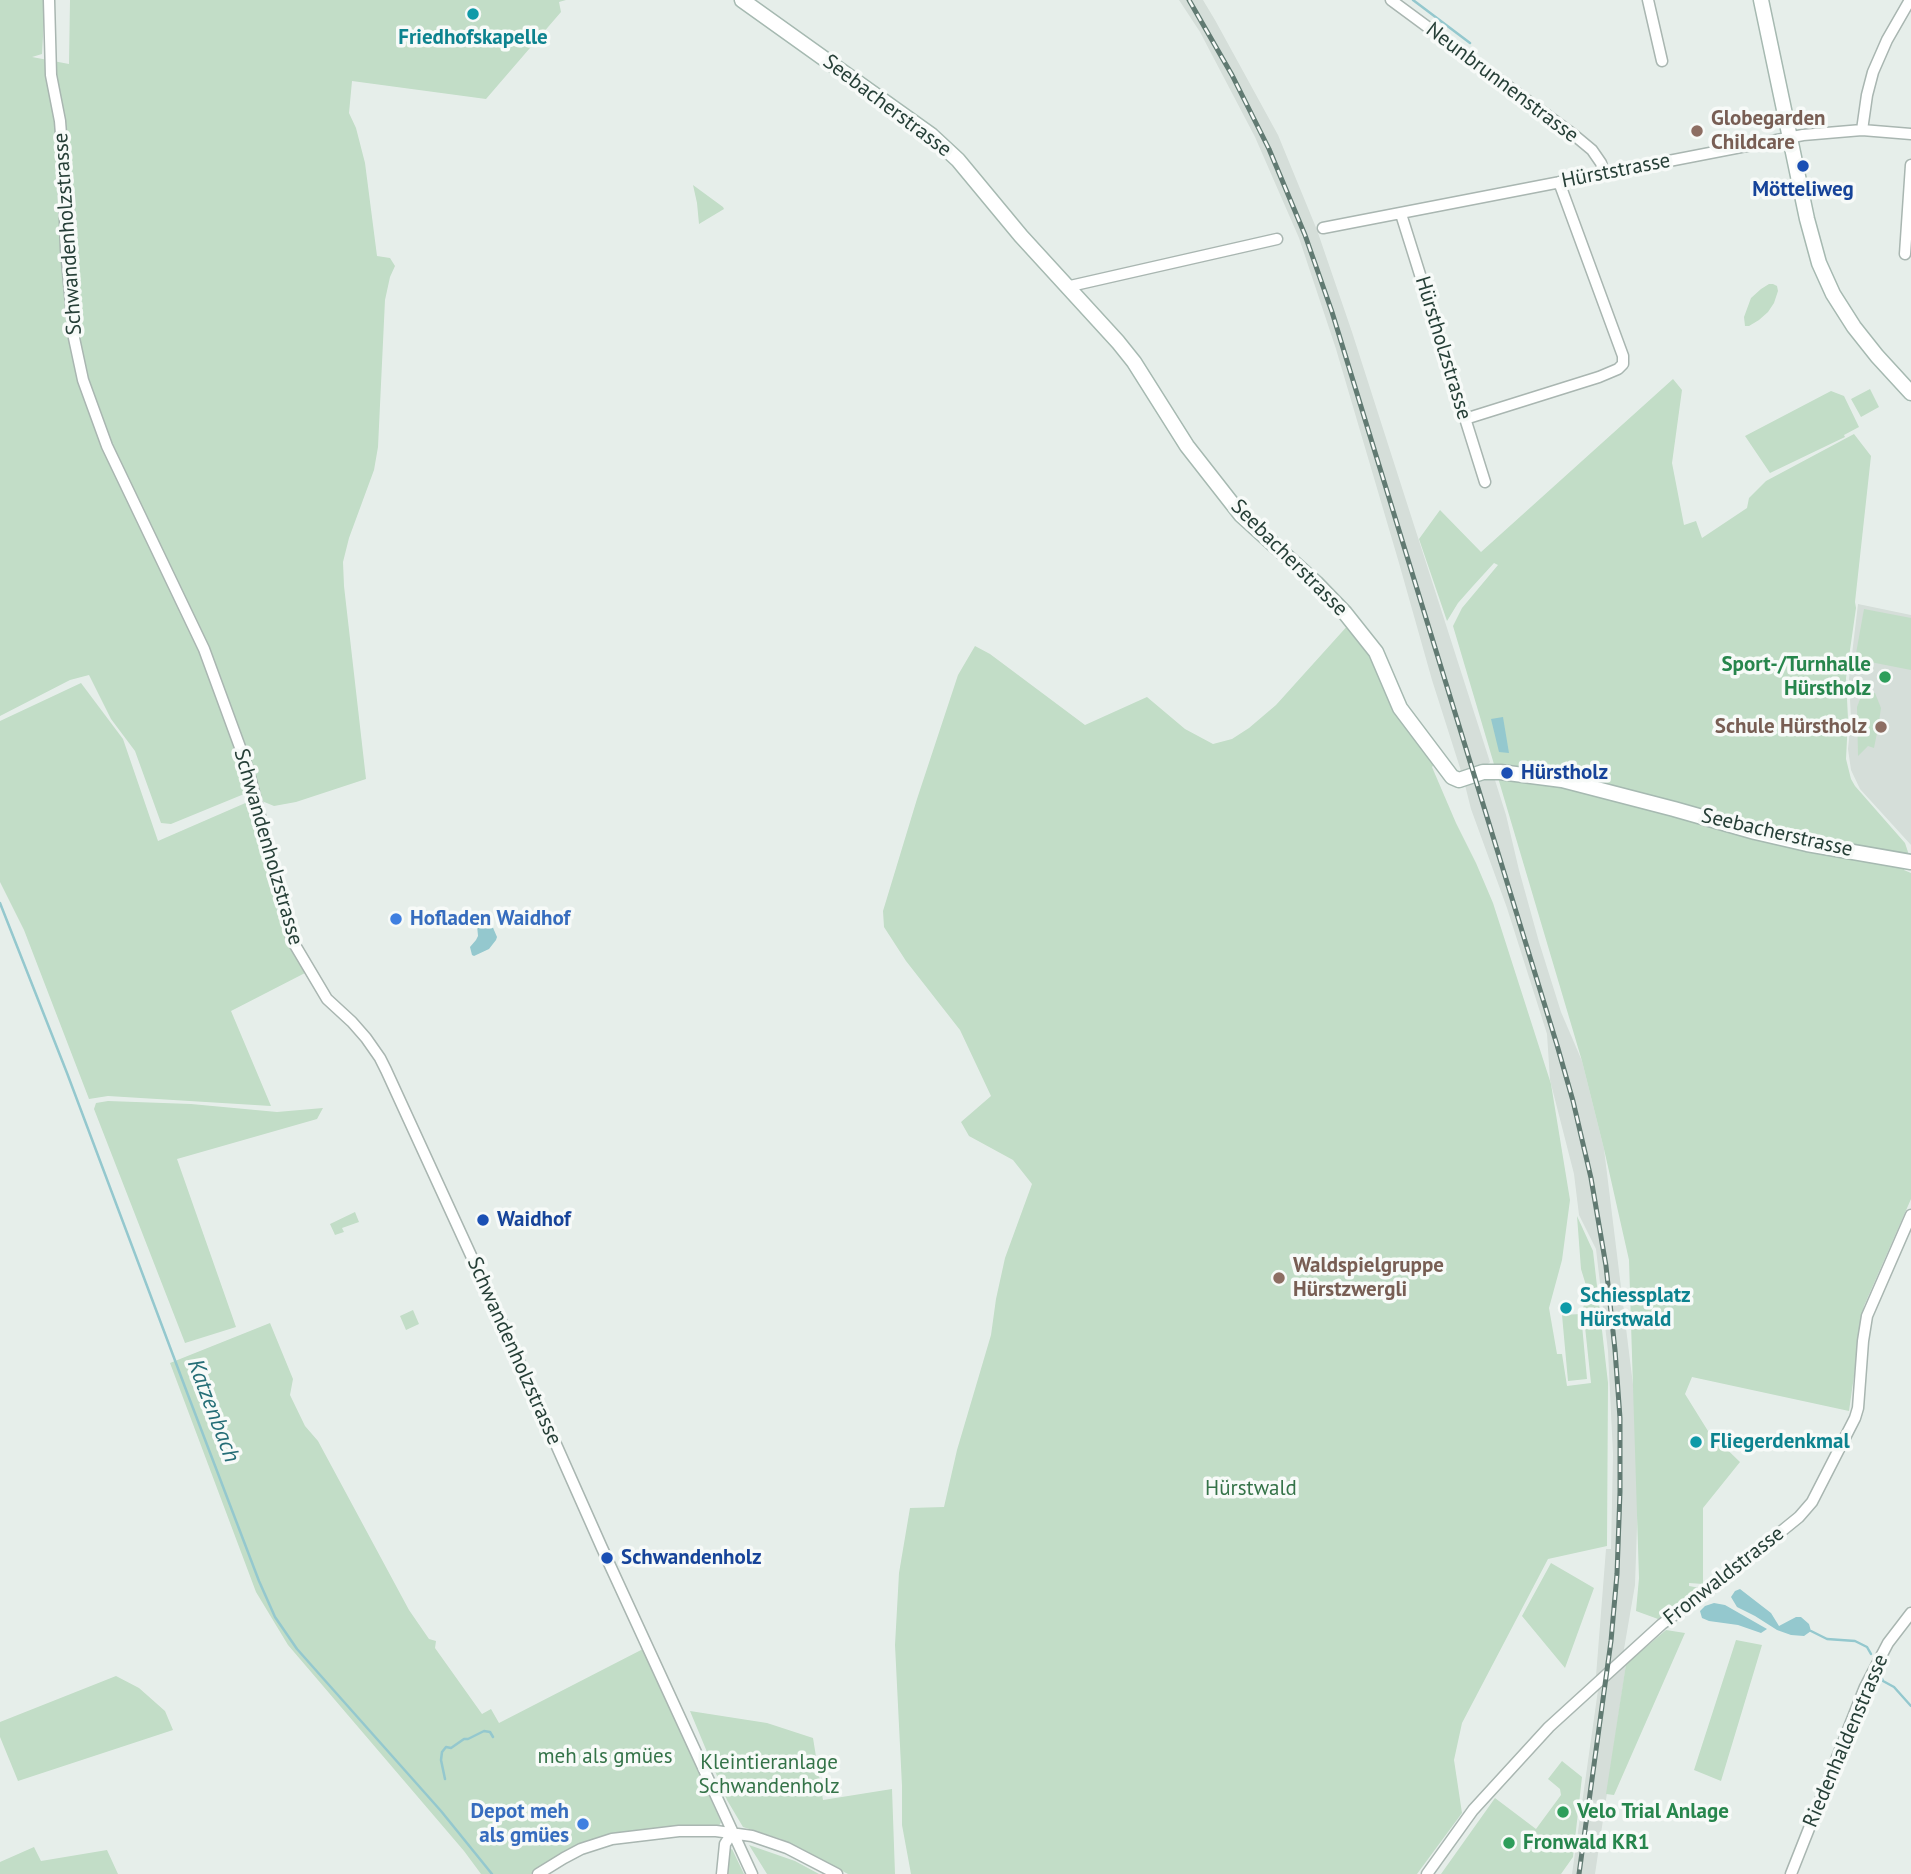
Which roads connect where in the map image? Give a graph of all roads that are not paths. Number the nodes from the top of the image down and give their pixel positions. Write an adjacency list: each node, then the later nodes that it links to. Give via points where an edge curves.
1 (48, 0): 25 (street, Schwandenholzstrasse, via 75,338 95,414 204,649 248,769 292,940 327,999 366,1038 386,1070)
2 (742, 0): 18 (street, Seebacherstrasse, via 932,135)
3 (1391, 0): 12 (street, Neunbrunnenstrasse, via 1574,135 1597,156)
4 (1648, 0): 7 (street)
5 (1761, 0): 10 (street)
6 (1910, 0): 8 (street, via 1873,72)
7 (1662, 61)
8 (1862, 130): 9 (street, Hürststrasse); 10 (street, Hürststrasse)
9 (1911, 134)
10 (1790, 137): 12 (street, Hürststrasse); 19 (street, via 1811,233 1830,290 1866,344)
11 (1911, 166): 17 (street)
12 (1604, 173): 13 (street, Hürststrasse)
13 (1559, 182): 14 (street, Hürststrasse); 20 (street, via 1623,364 1599,377)
14 (1401, 214): 15 (street, Hürststrasse); 20 (street, Hürstholzstrasse)
15 (1323, 228)
16 (1277, 239): 18 (street)
17 (1905, 254)
18 (1066, 287): 22 (street, Seebacherstrasse, via 1134,362 1186,446 1241,515 1316,583 1376,652 1400,708 1452,777 1500,772 1562,780 1755,832)
19 (1911, 393)
20 (1465, 419): 21 (street, Hürstholzstrasse)
21 (1485, 482)
22 (1911, 862)
23 (1911, 1215): 30 (street, Fronwaldstrasse, via 1867,1317 1855,1418 1812,1502 1653,1632 1549,1727 1473,1810)
24 (1911, 1613): 31 (street, Riedenhaldenstrasse, via 1888,1643 1865,1687)
25 (732, 1833): 26 (street, via 679,1831 612,1839); 27 (street, via 725,1844); 28 (street, Schwandenholzstrasse); 29 (street, via 770,1841)
26 (538, 1874)
27 (722, 1874)
28 (752, 1874)
29 (837, 1874)
30 (1427, 1874)
31 (1791, 1874)

